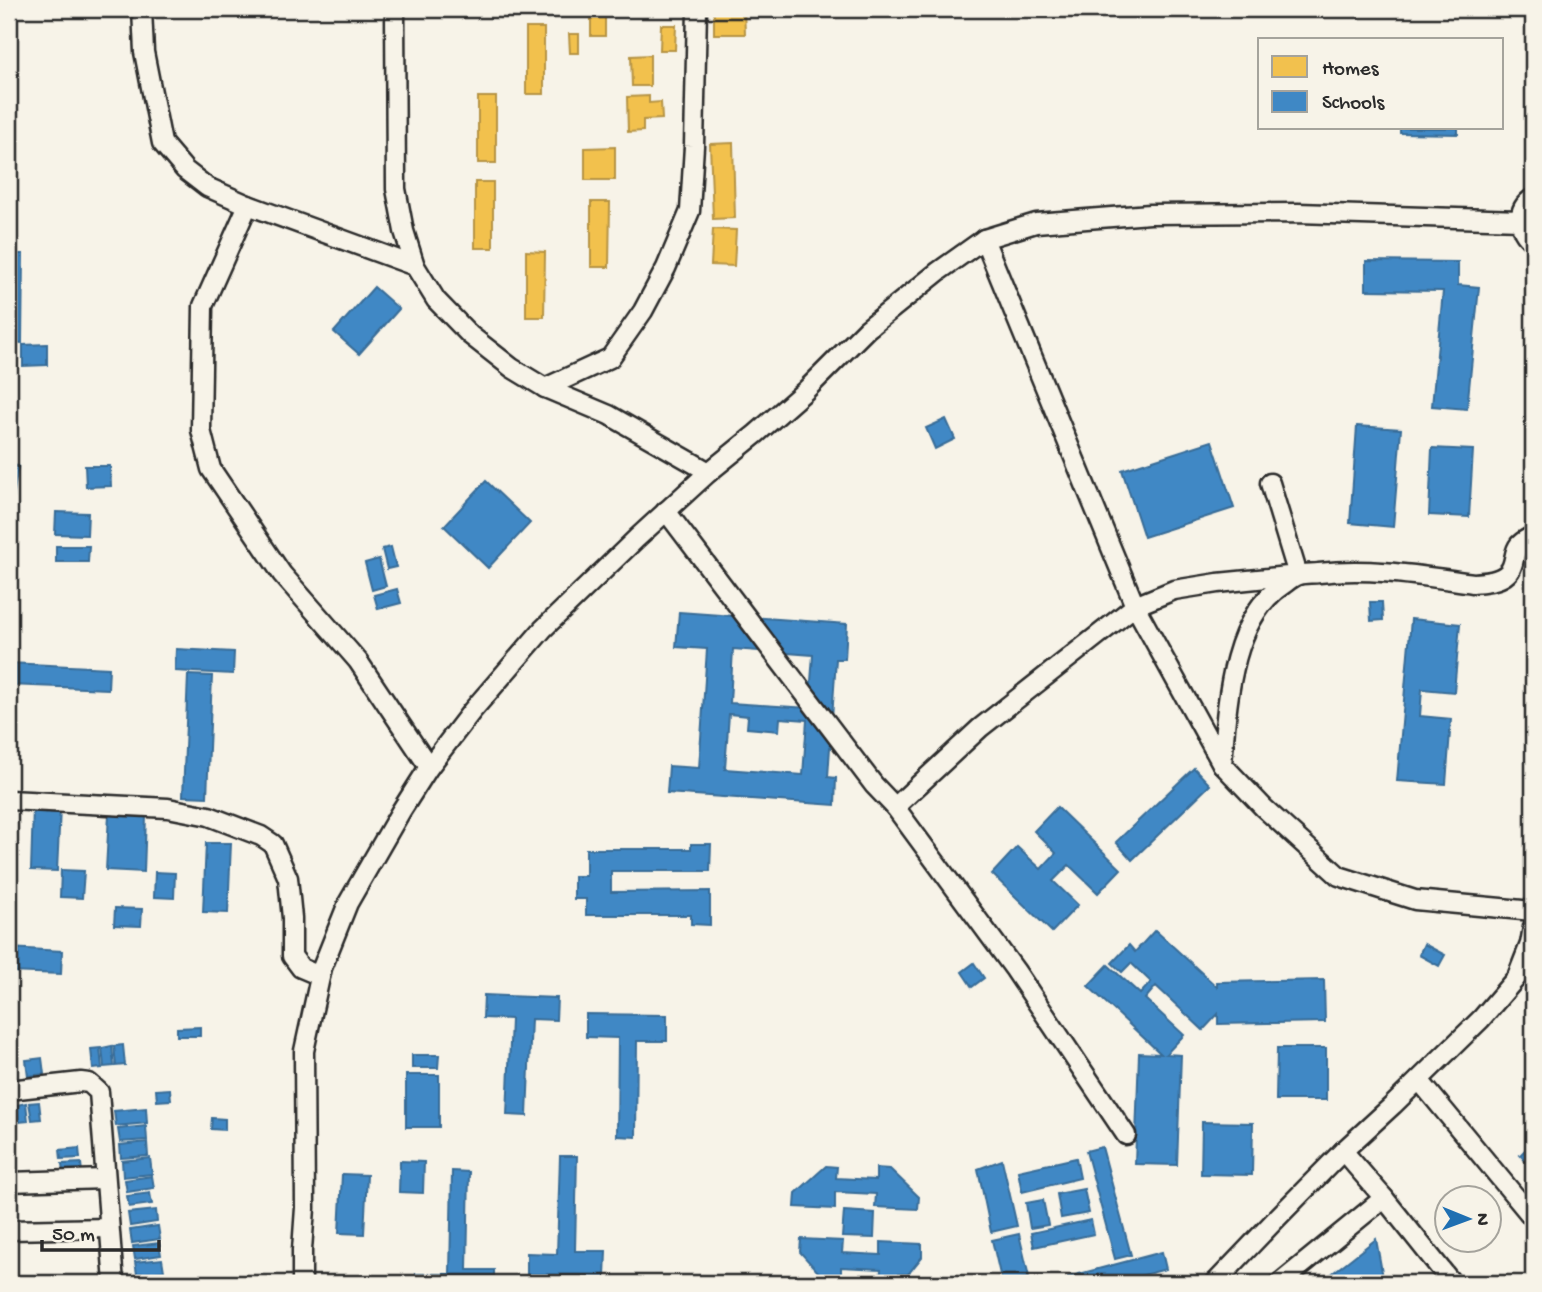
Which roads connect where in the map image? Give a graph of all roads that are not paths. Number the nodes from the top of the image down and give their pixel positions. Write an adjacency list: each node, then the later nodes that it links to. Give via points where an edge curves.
1 (142, 9): 5 (street, via 144,52 162,143 207,187)
2 (395, 9): 9 (street, via 396,189)
3 (696, 9): 10 (street, via 690,211 643,311 610,358)
4 (1533, 198): 6 (street)
5 (248, 205): 9 (street); 18 (street, via 203,306 201,430 211,469 282,574 358,661)
6 (1520, 219): 7 (street, via 1150,214 1036,223); 8 (street, via 1521,229)
7 (984, 239): 11 (street, via 867,329 806,391); 16 (street)
8 (1533, 242)
9 (415, 266): 10 (street, via 436,300 470,335)
10 (545, 387): 11 (street, via 609,415)
11 (709, 472): 13 (street)
12 (1270, 483): 15 (street)
13 (666, 511): 18 (street, via 543,629); 20 (street)
14 (1533, 536): 15 (street, via 1521,542 1509,572 1485,582 1381,571)
15 (1298, 575): 16 (street, via 1174,590); 17 (street, via 1268,598 1241,644 1227,700)
16 (1135, 606): 17 (street); 20 (street, via 980,729)
17 (1222, 764): 21 (street, via 1339,876 1415,900)
18 (429, 767): 23 (street, via 348,904)
19 (9, 800): 23 (street, via 167,808 209,816 261,836 273,844 288,878 292,956 301,968)
20 (895, 807): 26 (street, via 1015,970)
21 (1533, 911)
22 (1533, 927): 24 (street, via 1517,977)
23 (320, 976): 35 (street, via 304,1051)
24 (1419, 1080): 27 (street); 31 (street)
25 (9, 1090): 28 (street, via 81,1082 99,1092)
26 (1126, 1135)
27 (1343, 1151): 30 (street); 36 (street)
28 (105, 1179): 29 (street); 32 (street)
29 (9, 1182)
30 (1384, 1198): 37 (street); 38 (street)
31 (1533, 1218)
32 (109, 1228): 33 (street); 34 (street)
33 (9, 1230)
34 (114, 1283)
35 (302, 1283)
36 (1215, 1283)
37 (1280, 1283)
38 (1452, 1283)

